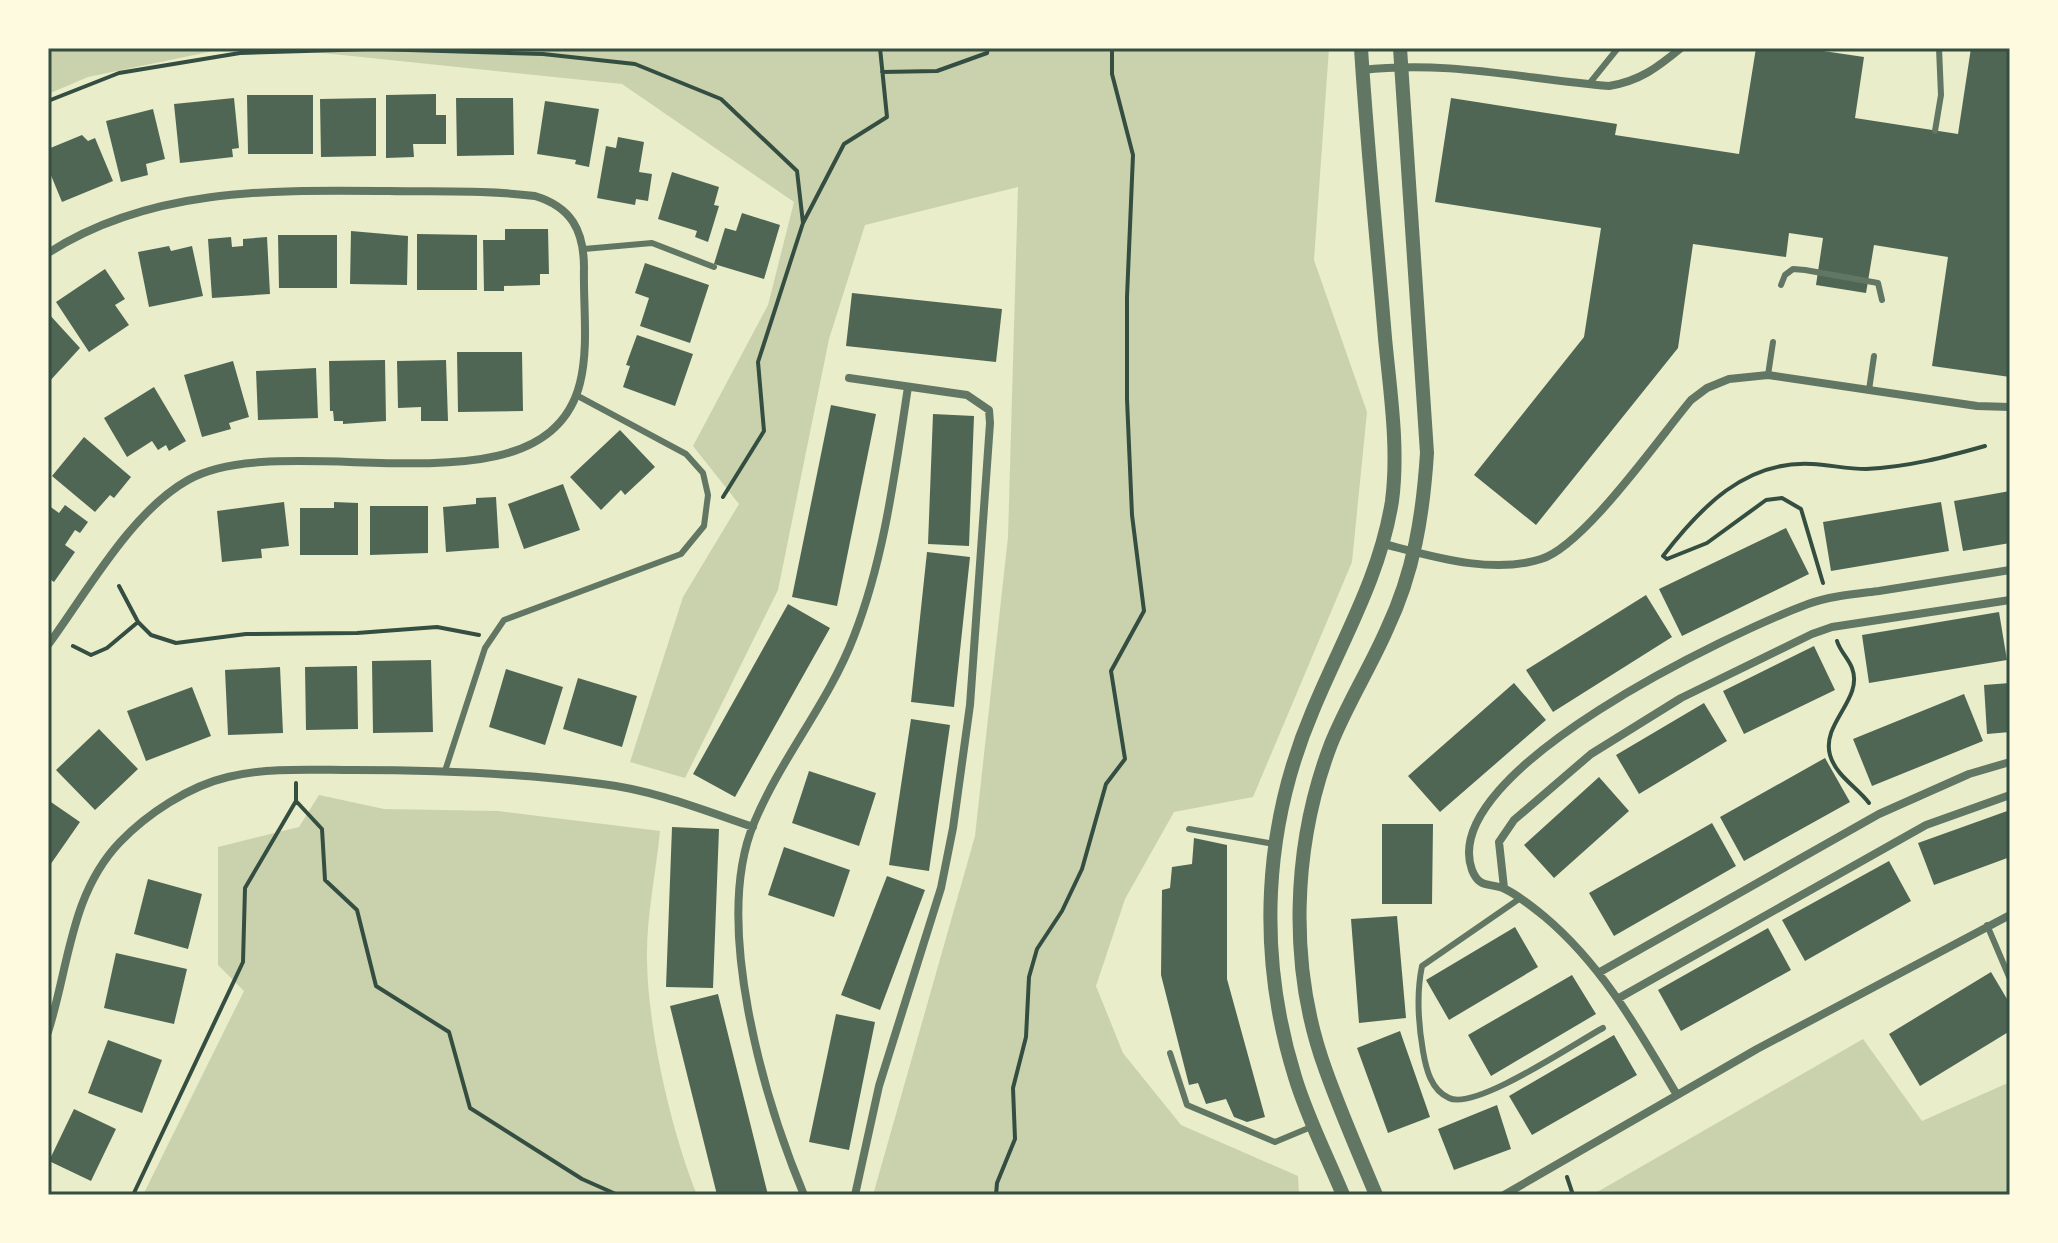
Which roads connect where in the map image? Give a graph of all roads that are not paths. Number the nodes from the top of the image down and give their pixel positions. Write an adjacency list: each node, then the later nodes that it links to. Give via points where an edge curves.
1 (1361, 48): 7 (street)
2 (1400, 48): 6 (street)
3 (1618, 48): 8 (lane)
4 (1681, 48): 8 (street, via 1630,83)
5 (1939, 48): 9 (lane, via 1941,95)
6 (1402, 66): 7 (street); 8 (street, via 1489,69); 24 (street, via 1427,453)
7 (1362, 70): 23 (street, via 1393,445)
8 (1589, 84)
9 (1935, 131)
10 (584, 249): 11 (street, via 571,216 553,201 507,192 293,190 188,199 96,227); 12 (lane, via 652,243); 21 (street, via 582,364)
11 (48, 253)
12 (714, 267)
13 (1781, 285): 14 (lane, via 1793,269 1805,270 1878,283)
14 (1882, 300)
15 (1773, 342): 17 (lane)
16 (1874, 356): 20 (lane)
17 (1768, 375): 20 (street); 24 (street, via 1729,379 1691,400 1560,551 1523,564 1500,565)
18 (849, 378): 19 (street)
19 (908, 387): 31 (street, via 884,533 853,639 775,777); 47 (street, via 967,395 989,410 983,553 970,705 941,888 892,1036)
20 (1869, 390): 22 (street)
21 (576, 395): 27 (street, via 547,434 497,458 257,462 188,480 143,517); 29 (lane, via 686,454 703,473 708,495 704,526 681,554 504,620 490,639)
22 (2010, 407)
23 (1384, 544): 24 (street); 33 (street, via 1302,736)
24 (1416, 552): 49 (street, via 1388,628 1331,744 1304,844 1300,898 1310,1008 1325,1069)
25 (2010, 570): 34 (street, via 1826,600 1774,618 1648,678 1575,724 1482,808 1469,835 1468,853 1477,880 1485,887)
26 (2010, 600): 34 (street, via 1832,627 1681,698 1591,754 1505,832 1498,855)
27 (48, 645)
28 (2010, 762): 38 (street, via 1879,814)
29 (445, 771): 31 (street, via 602,784); 42 (street, via 296,770 227,777 178,798 121,841 105,861 76,917)
30 (2010, 795): 40 (street, via 1926,825)
31 (753, 827): 46 (street, via 741,900 747,997 770,1098)
32 (1189, 829): 33 (lane)
33 (1274, 844): 45 (street, via 1270,954 1295,1078)
34 (1504, 888): 35 (street)
35 (1519, 899): 38 (street, via 1545,917); 41 (lane, via 1422,966 1417,993 1421,1039 1438,1091 1451,1100 1477,1099)
36 (2010, 915): 37 (street)
37 (1987, 925): 39 (lane); 44 (street)
38 (1600, 972): 40 (street)
39 (2010, 979)
40 (1619, 998): 44 (street)
41 (1603, 1028)
42 (48, 1032)
43 (1170, 1053): 45 (lane, via 1187,1105 1275,1142)
44 (1677, 1095): 50 (street)
45 (1314, 1126): 48 (street)
46 (804, 1195)
47 (855, 1195)
48 (1343, 1195)
49 (1376, 1195)
50 (1504, 1195)

